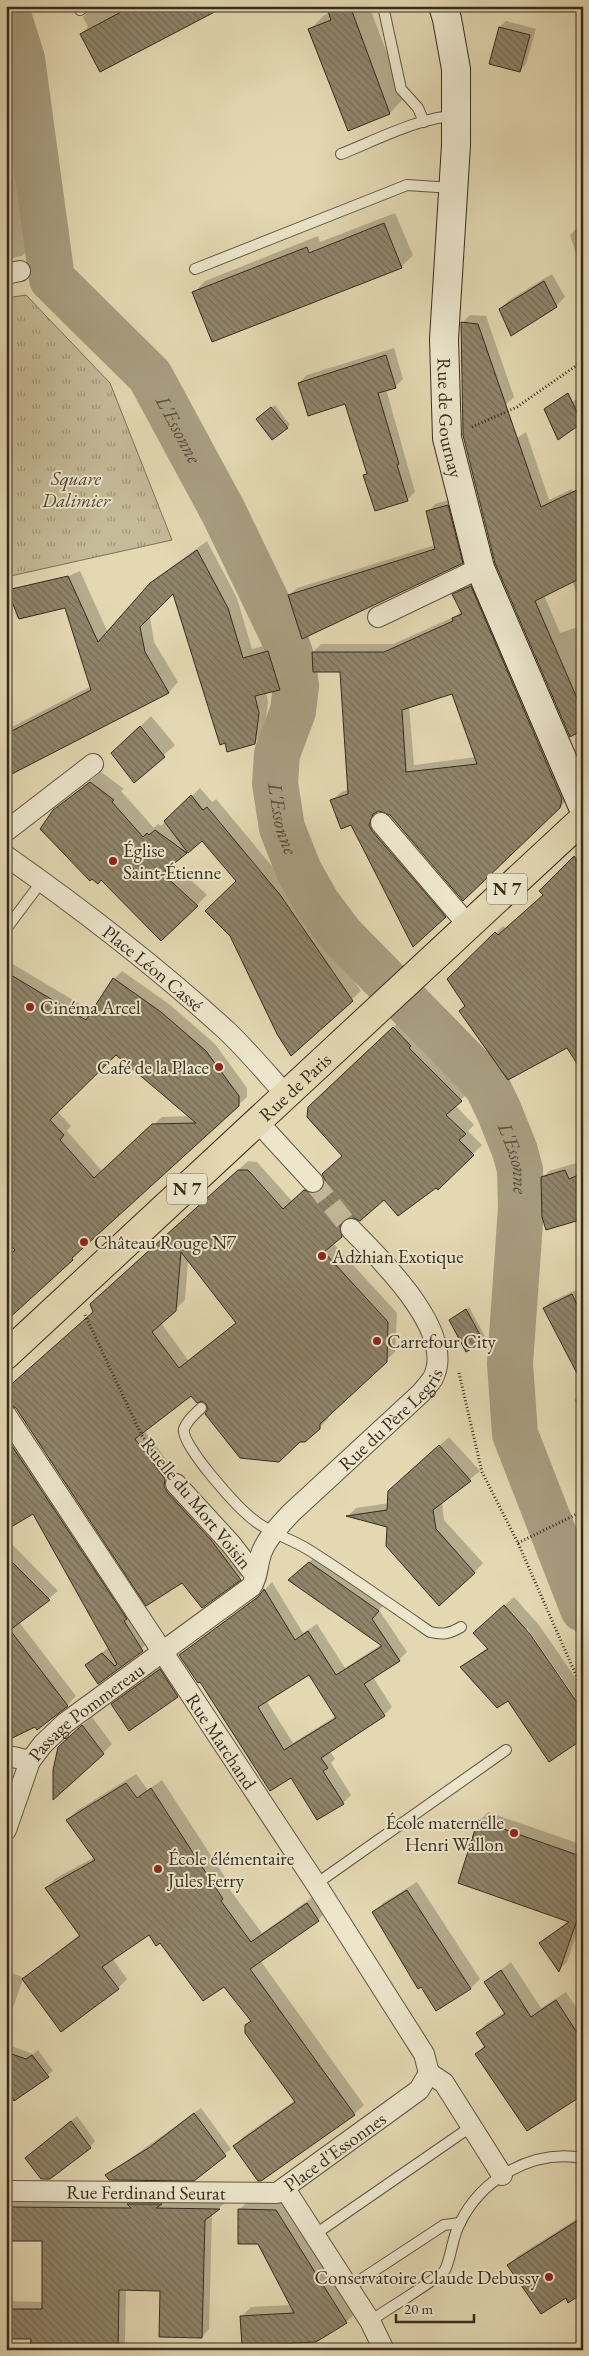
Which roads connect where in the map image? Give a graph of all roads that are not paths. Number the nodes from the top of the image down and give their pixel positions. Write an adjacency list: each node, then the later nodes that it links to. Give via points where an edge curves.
1 (383, 6): 4 (lane, via 401,89 418,108)
2 (443, 6): 3 (street, Rue de Gournay, via 456,69)
3 (457, 116): 4 (lane); 6 (street, Rue de Gournay)
4 (424, 122): 5 (lane)
5 (342, 154)
6 (453, 188): 7 (lane, via 407,185); 8 (street, Rue de Gournay, via 444,339 447,438)
7 (195, 268)
8 (480, 568): 9 (street); 11 (street, Rue de Gournay)
9 (378, 617)
10 (93, 764): 14 (street)
11 (583, 808)
12 (583, 819): 17 (main road, Rue de Paris / N 7)
13 (381, 823): 17 (street)
14 (6, 831)
15 (6, 856): 16 (street, Place Léon Cassé)
16 (42, 881): 18 (lane); 19 (street, Place Léon Cassé, via 100,924 228,1032)
17 (468, 925): 19 (main road, Rue de Paris / N 7)
18 (6, 929)
19 (286, 1095): 20 (main road, Rue de Paris / N 7)
20 (258, 1122): 21 (street); 23 (main road, Rue de Paris / N 7)
21 (313, 1182)
22 (351, 1229): 27 (street, Rue du Père Legris, via 402,1282 424,1316 434,1337 438,1360 434,1377)
23 (6, 1355)
24 (201, 1408): 27 (lane, via 184,1429 193,1452 250,1517)
25 (6, 1415): 30 (street, Rue Marchand)
26 (176, 1484): 28 (street, Ruelle du Mort Voisin)
27 (274, 1532): 28 (street, Rue du Père Legris, via 261,1552); 29 (lane, via 311,1551 430,1632 450,1633)
28 (256, 1575): 30 (street, Ruelle du Mort Voisin, via 252,1587)
29 (461, 1627)
30 (163, 1652): 33 (street, Passage Pommereau, via 65,1724); 35 (street, Rue Marchand)
31 (506, 1750): 35 (lane)
32 (6, 1758): 33 (street, Passage Pommereau)
33 (30, 1761): 34 (street)
34 (6, 1830)
35 (316, 1884): 36 (street, Rue Marchand, via 424,2054)
36 (429, 2073): 37 (street, via 444,2083); 40 (street, Place d'Essonnes, via 419,2090)
37 (472, 2126): 39 (street); 43 (lane)
38 (583, 2158): 39 (lane, via 549,2158 523,2163)
39 (502, 2175): 42 (lane, via 475,2199)
40 (285, 2188): 41 (street, Rue Ferdinand Seurat, via 277,2193); 43 (street, Place d'Essonnes)
41 (6, 2191)
42 (460, 2223): 44 (lane, via 444,2225); 45 (lane, via 445,2271)
43 (314, 2235): 44 (street, Place d'Essonnes)
44 (348, 2288): 45 (street, Place d'Essonnes)
45 (370, 2321): 46 (street, Place d'Essonnes)
46 (384, 2350)

